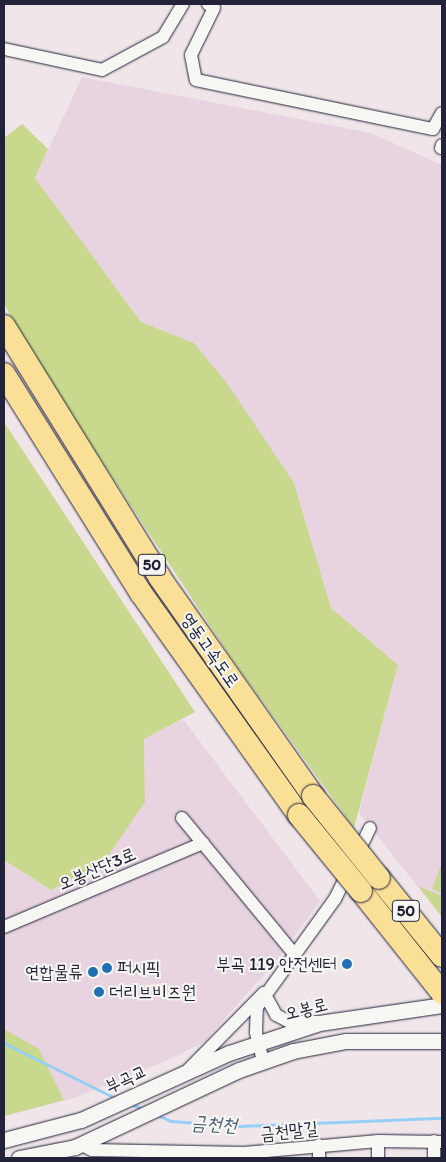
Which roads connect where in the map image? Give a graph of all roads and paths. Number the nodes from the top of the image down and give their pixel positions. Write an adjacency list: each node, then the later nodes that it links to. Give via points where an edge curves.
1 (183, 4): 3 (street, via 162,37 102,70)
2 (208, 4): 4 (street, via 214,8 191,55 196,80 433,130)
3 (4, 49)
4 (442, 113)
5 (4, 326): 10 (highway, 영동고속도로 / 50, bridge, via 160,578 313,796)
6 (4, 374): 10 (highway, 영동고속도로 / 50, bridge, via 141,593 299,814)
7 (182, 818): 9 (street)
8 (370, 828): 13 (street, via 335,899)
9 (203, 843): 11 (street, 오봉산단3로); 13 (street)
10 (370, 884): 12 (highway, 영동고속도로 / 50); 15 (highway, 영동고속도로 / 50, via 408,953)
11 (4, 928)
12 (438, 950)
13 (294, 954): 14 (street)
14 (264, 993): 17 (street, via 276,1015 288,1021); 19 (street, via 256,1006); 21 (street)
15 (442, 993)
16 (442, 1005): 17 (street, 오봉로)
17 (318, 1023): 19 (street, 오봉로)
18 (442, 1041): 20 (street, 오봉로, via 324,1043)
19 (258, 1042): 20 (street); 21 (street, 오봉로)
20 (263, 1061): 25 (street, 오봉로, via 104,1134)
21 (186, 1072): 22 (street, 부곡교, via 81,1120)
22 (4, 1140)
23 (378, 1141): 24 (street, 금천말길); 26 (street, 금천말길); 30 (street)
24 (438, 1141): 31 (street)
25 (88, 1151): 27 (street); 28 (street, 금천말길)
26 (319, 1152): 28 (street, 금천말길)
27 (54, 1155): 29 (street)
28 (244, 1156)
29 (19, 1158)
30 (378, 1158)
31 (434, 1158)

